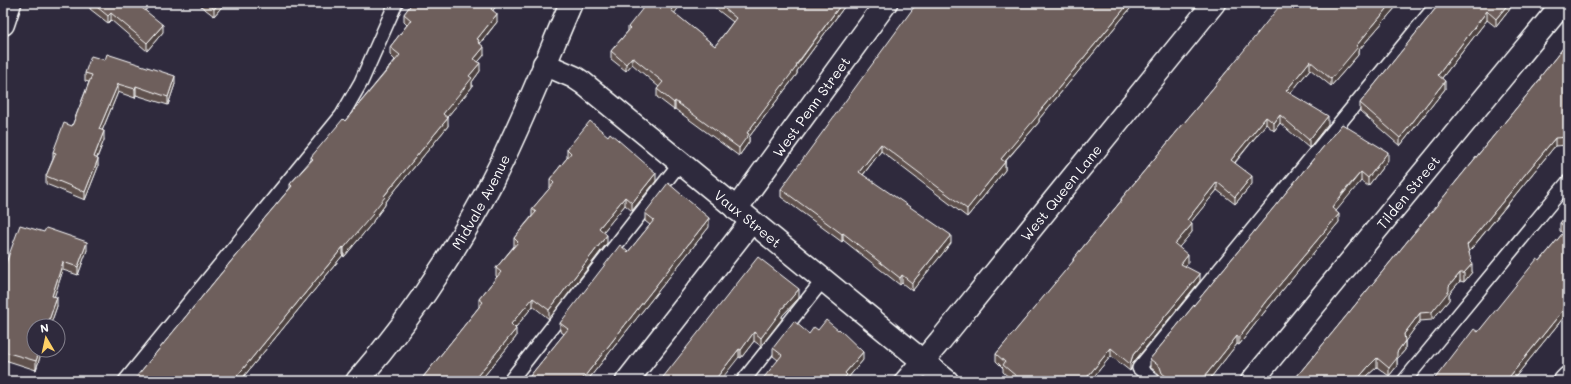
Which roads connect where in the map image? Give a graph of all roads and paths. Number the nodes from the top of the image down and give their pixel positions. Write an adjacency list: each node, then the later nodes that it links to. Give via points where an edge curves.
1 (10, 3): 8 (street)
2 (396, 3): 16 (lane, via 361,82 342,115)
3 (571, 3): 9 (street, Midvale Avenue)
4 (886, 3): 12 (street, West Penn Street)
5 (1214, 3): 14 (street, West Queen Lane)
6 (1438, 3): 23 (lane, via 1139,368)
7 (1562, 3): 24 (street, Tilden Street)
8 (3, 24)
9 (544, 64): 10 (street, Vaux Street, via 584,83); 17 (street, Midvale Avenue, via 517,130 448,258 412,311)
10 (680, 164): 12 (street, Vaux Street); 18 (lane)
11 (1568, 182): 25 (lane)
12 (744, 216): 13 (street, Vaux Street); 19 (street, West Penn Street)
13 (823, 280): 14 (street, Vaux Street); 20 (lane)
14 (923, 361): 21 (street, West Queen Lane); 22 (street, Vaux Street)
15 (1568, 378): 26 (street)
16 (125, 381)
17 (357, 381)
18 (510, 381)
19 (627, 381)
20 (743, 381)
21 (906, 381)
22 (947, 381)
23 (1154, 381)
24 (1252, 381)
25 (1404, 381)
26 (1565, 381)

